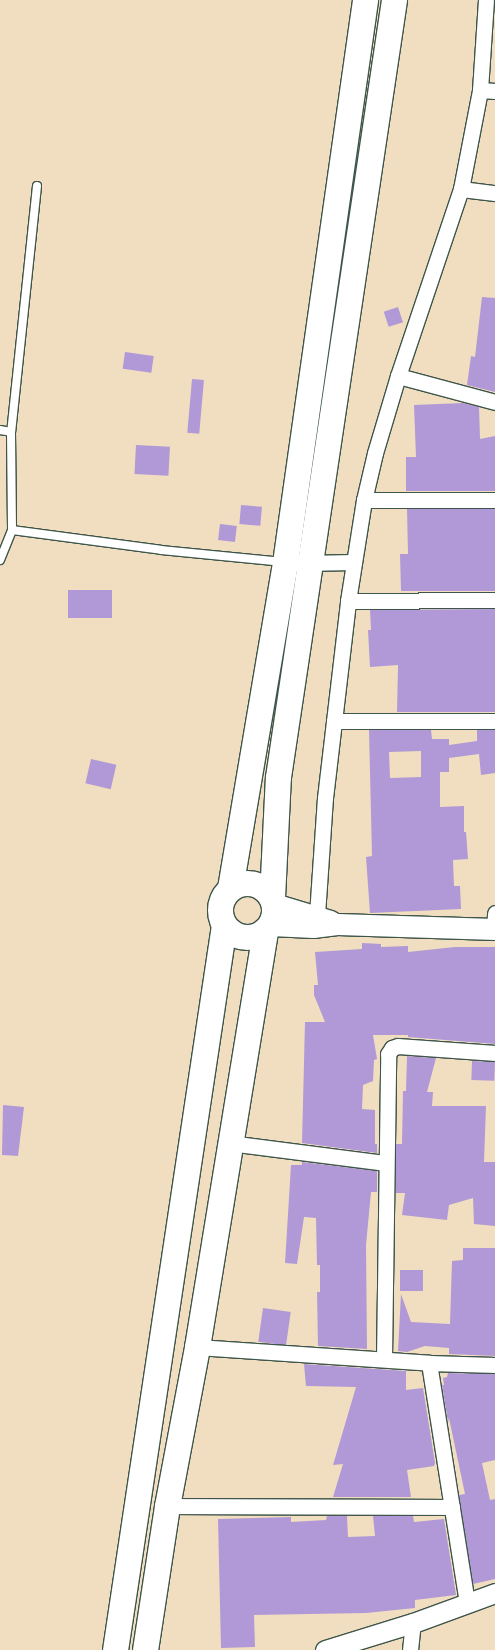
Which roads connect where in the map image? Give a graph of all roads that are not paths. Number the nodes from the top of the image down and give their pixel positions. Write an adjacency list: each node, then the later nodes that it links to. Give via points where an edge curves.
1 (365, 0): 17 (highway)
2 (394, 0): 19 (highway)
3 (486, 0): 4 (street)
4 (480, 90): 5 (street); 7 (street)
5 (495, 91)
6 (37, 186): 12 (lane)
7 (461, 189): 8 (street); 9 (street)
8 (495, 192)
9 (398, 376): 10 (street); 13 (street)
10 (495, 402)
11 (0, 430): 12 (lane)
12 (11, 432): 15 (lane)
13 (364, 500): 14 (street); 18 (street)
14 (495, 500)
15 (12, 530): 16 (lane); 17 (lane, via 161,550)
16 (0, 560)
17 (285, 562): 19 (street); 24 (highway)
18 (354, 562): 19 (street); 21 (street)
19 (310, 563): 25 (highway, via 278,777)
20 (495, 600): 21 (street)
21 (348, 601): 22 (street)
22 (334, 721): 23 (street); 26 (street)
23 (495, 721)
24 (230, 888): 25 (highway, via 237,884 261,886); 29 (highway, via 220,901 220,918)
25 (270, 914): 26 (main road); 27 (main road, via 314,927); 29 (highway, via 248,937 230,932); 31 (highway)
26 (317, 915): 27 (main road)
27 (338, 924): 28 (main road)
28 (495, 924)
29 (224, 925): 43 (highway)
30 (495, 1053): 32 (street, via 392,1048 388,1054)
31 (229, 1143): 32 (street); 33 (highway)
32 (385, 1163): 34 (street)
33 (197, 1347): 34 (street); 37 (highway)
34 (384, 1359): 35 (street)
35 (429, 1363): 36 (street); 38 (street)
36 (495, 1365)
37 (167, 1506): 38 (street); 42 (highway)
38 (452, 1507): 40 (street)
39 (495, 1593): 40 (street)
40 (467, 1604): 41 (street)
41 (412, 1623): 44 (street); 45 (street)
42 (149, 1649)
43 (115, 1650)
44 (325, 1650)
45 (410, 1650)

